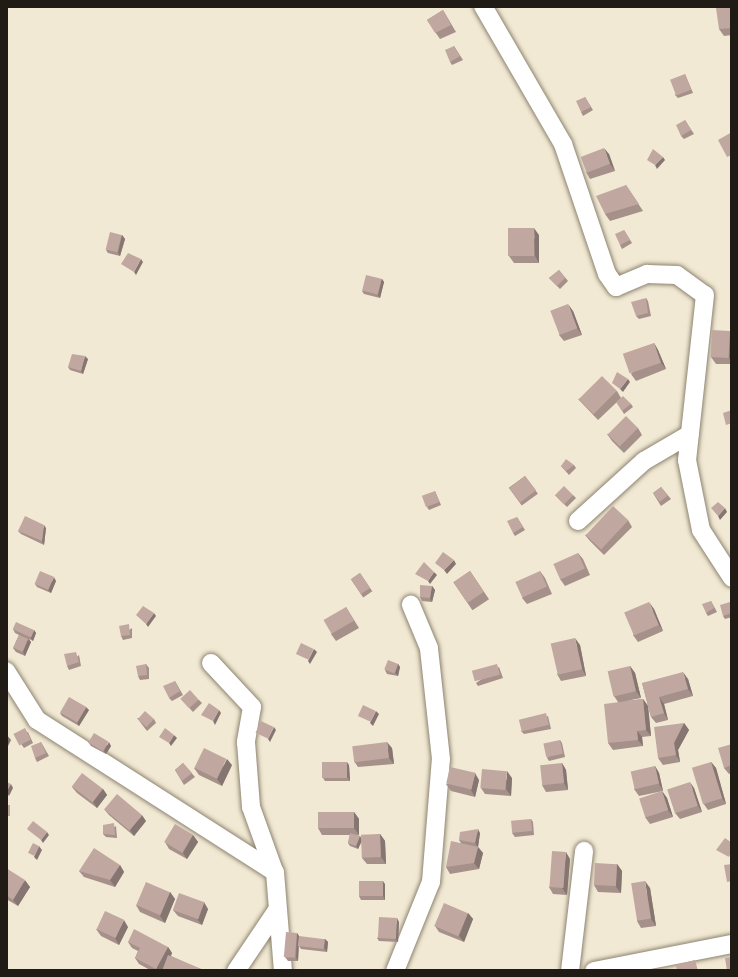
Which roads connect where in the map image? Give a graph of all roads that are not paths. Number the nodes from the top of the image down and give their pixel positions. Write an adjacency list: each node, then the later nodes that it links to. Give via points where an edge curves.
1 (483, 6): 2 (street, via 563,144 616,287 647,274 677,275 705,295)
2 (690, 434): 3 (street, via 644,461); 4 (street, via 687,460 701,530)
3 (578, 521)
4 (732, 578)
5 (411, 605): 14 (street, via 429,648 441,759 431,882)
6 (211, 663): 9 (street, via 252,707 246,742 251,807)
7 (6, 671): 9 (street, via 37,720)
8 (584, 851): 15 (street)
9 (275, 872): 10 (street)
10 (277, 910): 12 (street); 13 (street)
11 (732, 944): 16 (street)
12 (236, 971)
13 (283, 971)
14 (395, 971)
15 (570, 971)
16 (594, 971)

